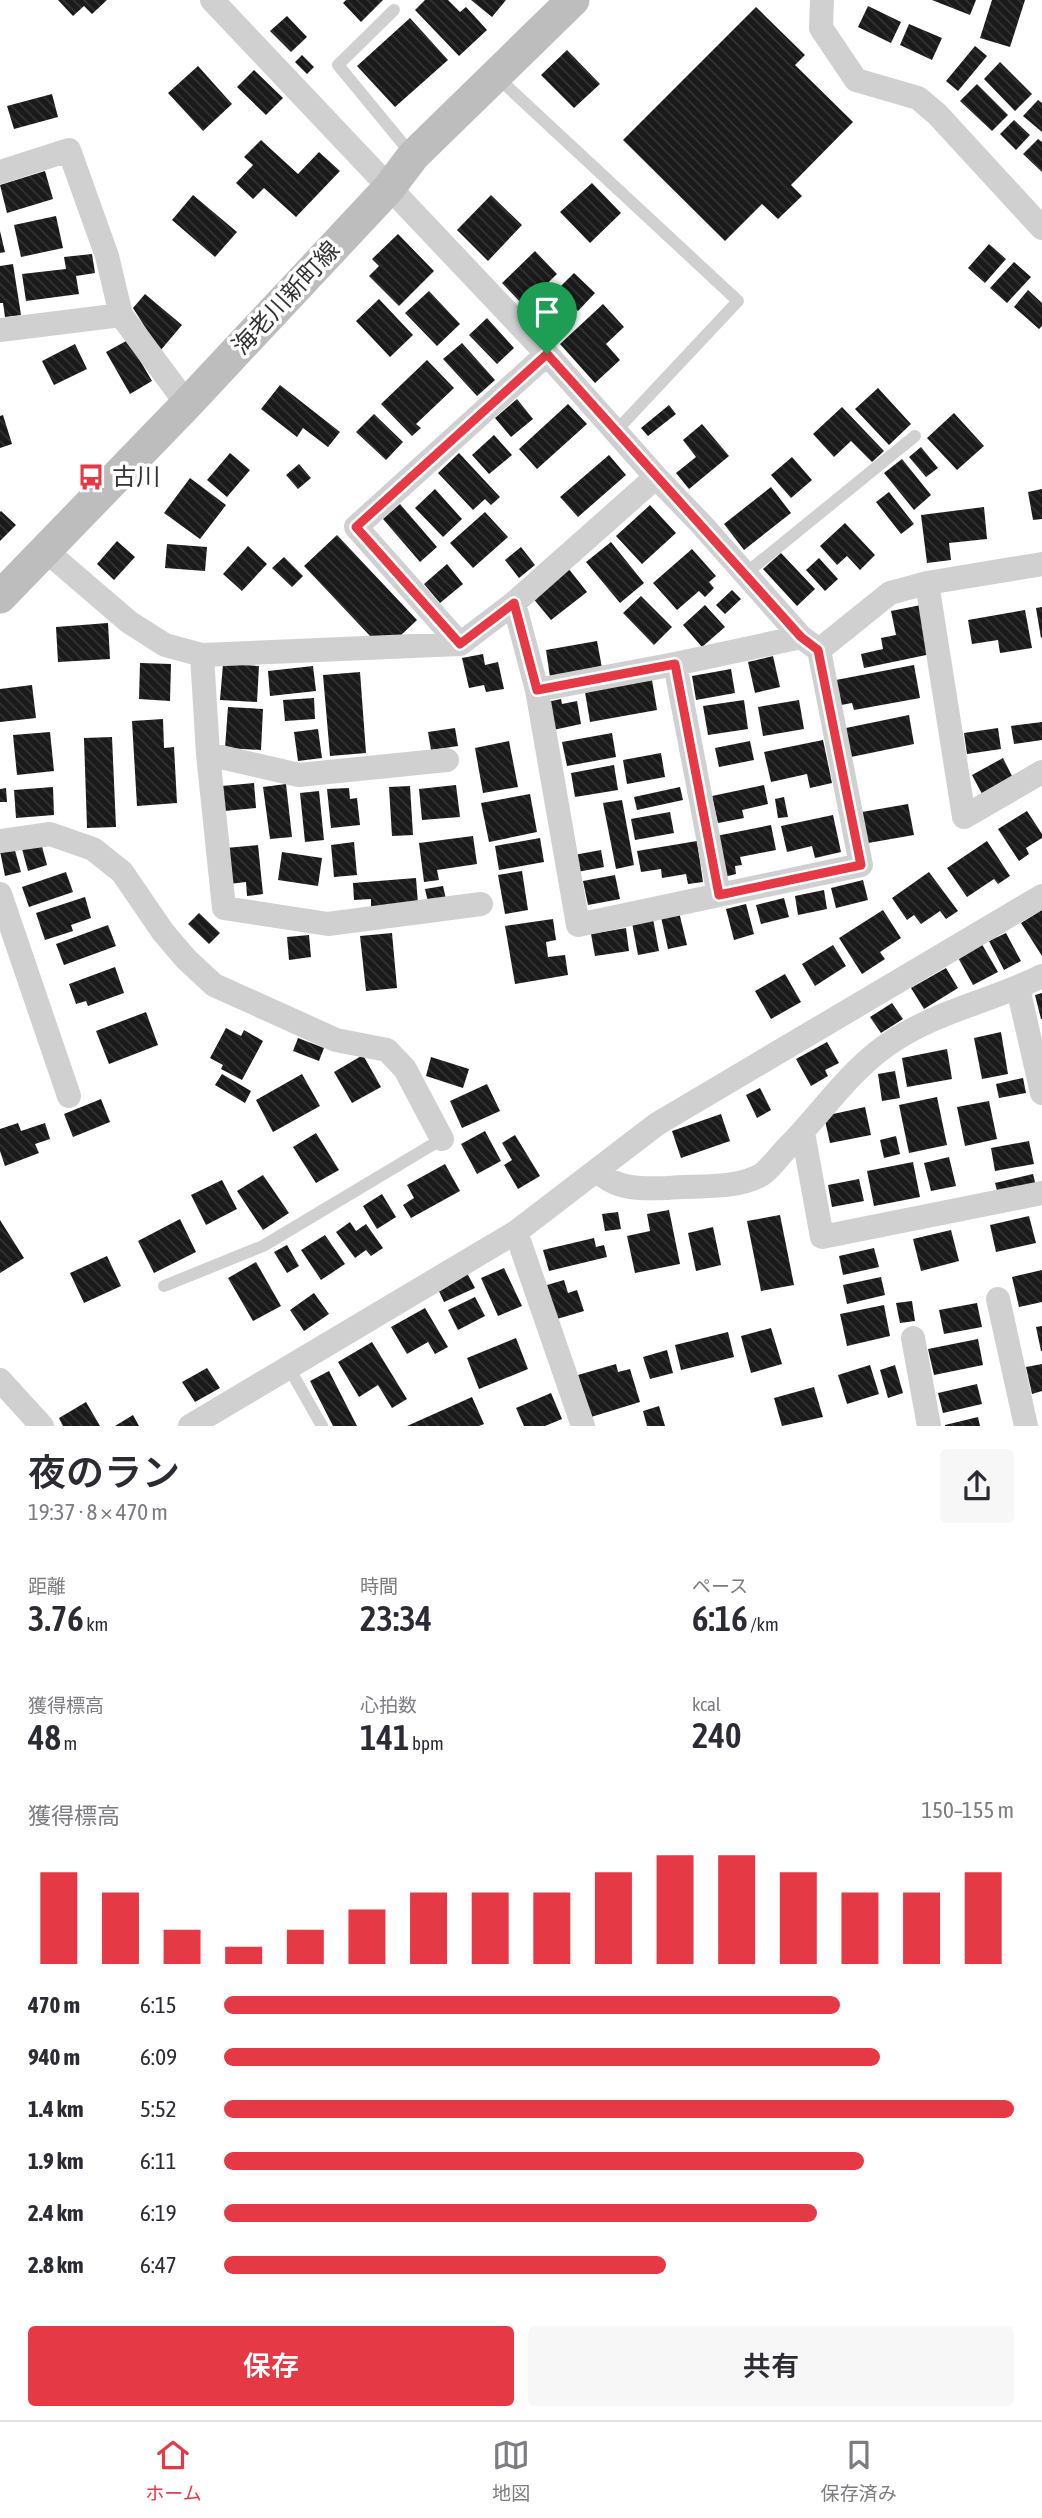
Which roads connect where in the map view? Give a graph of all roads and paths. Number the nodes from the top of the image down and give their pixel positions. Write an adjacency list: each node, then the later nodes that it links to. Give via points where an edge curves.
1 (212, 0): 8 (street)
2 (573, 0): 5 (main road, 海老川新町線)
3 (822, 0): 9 (street, via 821,28 856,80 918,97)
4 (394, 10): 6 (lane, via 338,65)
5 (496, 75): 6 (main road, 海老川新町線); 14 (lane, via 738,301)
6 (414, 156): 8 (main road, 海老川新町線)
7 (0, 172): 10 (street, via 69,150 107,256)
8 (389, 188): 12 (street); 13 (main road, 海老川新町線)
9 (1042, 228)
10 (121, 315): 11 (street); 13 (street)
11 (0, 330)
12 (547, 354): 14 (street); 24 (street, via 356,527)
13 (187, 404): 17 (main road, 海老川新町線)
14 (616, 431): 16 (street)
15 (915, 436): 19 (lane)
16 (656, 477): 19 (street); 22 (street)
17 (45, 550): 21 (main road, 海老川新町線); 25 (street, via 129,622 165,645)
18 (1042, 564): 20 (street)
19 (745, 574): 23 (street)
20 (927, 583): 23 (street, via 890,593); 30 (street, via 964,817)
21 (0, 597)
22 (514, 603): 24 (street); 27 (street)
23 (810, 643): 26 (street); 33 (street, via 861,865)
24 (460, 644): 25 (street)
25 (202, 655): 28 (street)
26 (675, 664): 27 (street); 33 (street)
27 (537, 690): 33 (street, via 578,925)
28 (208, 754): 29 (street, via 299,775); 35 (street, via 224,908 328,924)
29 (447, 760)
30 (1042, 772)
31 (0, 841): 41 (street, via 50,834 93,849 122,872 163,932 214,985 337,1040 387,1050 405,1069)
32 (0, 894): 39 (street)
33 (719, 895)
34 (1042, 896): 42 (street, via 657,1124)
35 (481, 904)
36 (1042, 976): 37 (street)
37 (1018, 988): 38 (street); 40 (street, via 934,1017 894,1040 864,1063)
38 (1042, 1093)
39 (69, 1096)
40 (803, 1132): 42 (street, via 761,1174 727,1186 643,1189 622,1186); 43 (street, via 822,1237)
41 (442, 1139): 45 (lane, via 263,1246)
42 (597, 1170): 44 (street)
43 (1042, 1193)
44 (516, 1232): 48 (street); 53 (street)
45 (164, 1286)
46 (998, 1299): 55 (street)
47 (913, 1338): 54 (street)
48 (289, 1368): 51 (street); 52 (lane)
49 (0, 1380): 50 (street)
50 (42, 1426)
51 (190, 1426)
52 (322, 1426)
53 (583, 1426)
54 (929, 1426)
55 (1026, 1426)

